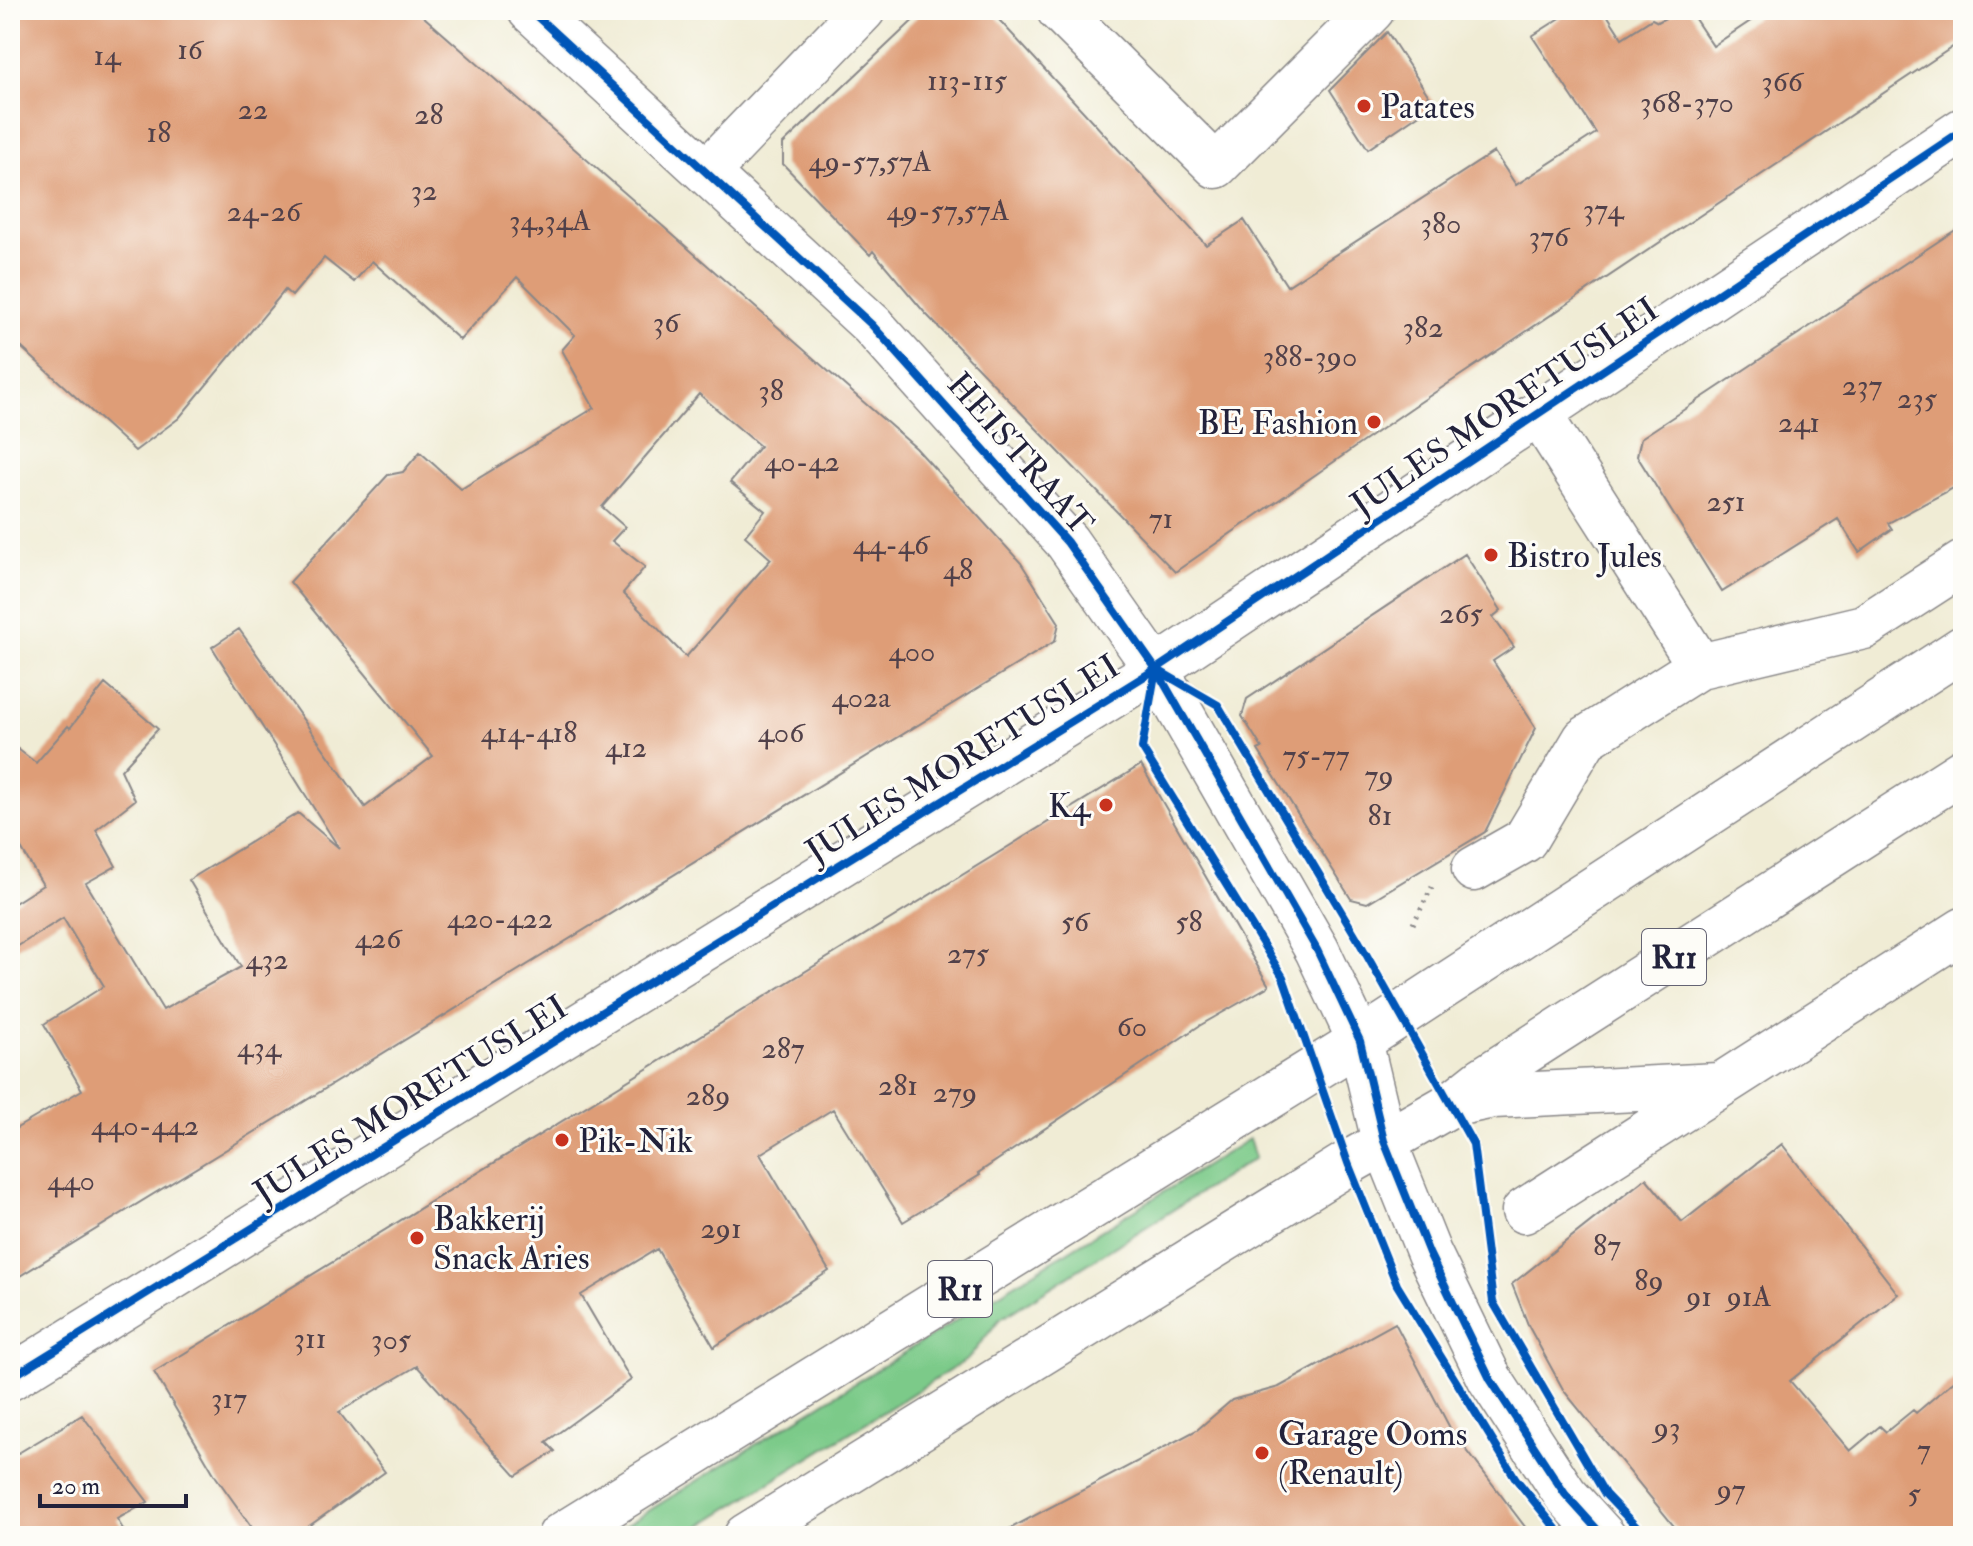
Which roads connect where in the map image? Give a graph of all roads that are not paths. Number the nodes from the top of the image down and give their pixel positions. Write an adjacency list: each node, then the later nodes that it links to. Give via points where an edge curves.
1 (530, 10): 6 (main road, HEISTRAAT)
2 (863, 10): 6 (main road)
3 (1059, 10): 4 (main road, via 1216,166)
4 (1372, 10)
5 (1963, 130): 7 (main road, JULES MORETUSLEI)
6 (707, 172): 11 (main road, HEISTRAAT, via 872,325 998,463 1067,542)
7 (1539, 414): 10 (main road, JULES MORETUSLEI); 11 (main road, JULES MORETUSLEI)
8 (1963, 563): 10 (main road, via 1864,627)
9 (1963, 648): 15 (main road, R11)
10 (1700, 666): 13 (main road, via 1585,739 1525,840)
11 (1156, 669): 15 (main road, HEISTRAAT, via 1317,950); 20 (main road, JULES MORETUSLEI)
12 (1963, 771): 17 (main road, R11)
13 (1474, 869)
14 (1963, 930): 16 (main road)
15 (1360, 1041): 18 (main road, HEISTRAAT); 21 (main road, R11)
16 (1721, 1084): 17 (main road, via 1493,1096); 19 (main road)
17 (1450, 1105): 18 (main road, R11)
18 (1384, 1141): 22 (main road, R11); 23 (main road, HEISTRAAT, via 1410,1213 1490,1379 1565,1494)
19 (1524, 1211)
20 (10, 1378)
21 (560, 1536)
22 (746, 1536)
23 (1603, 1536)

